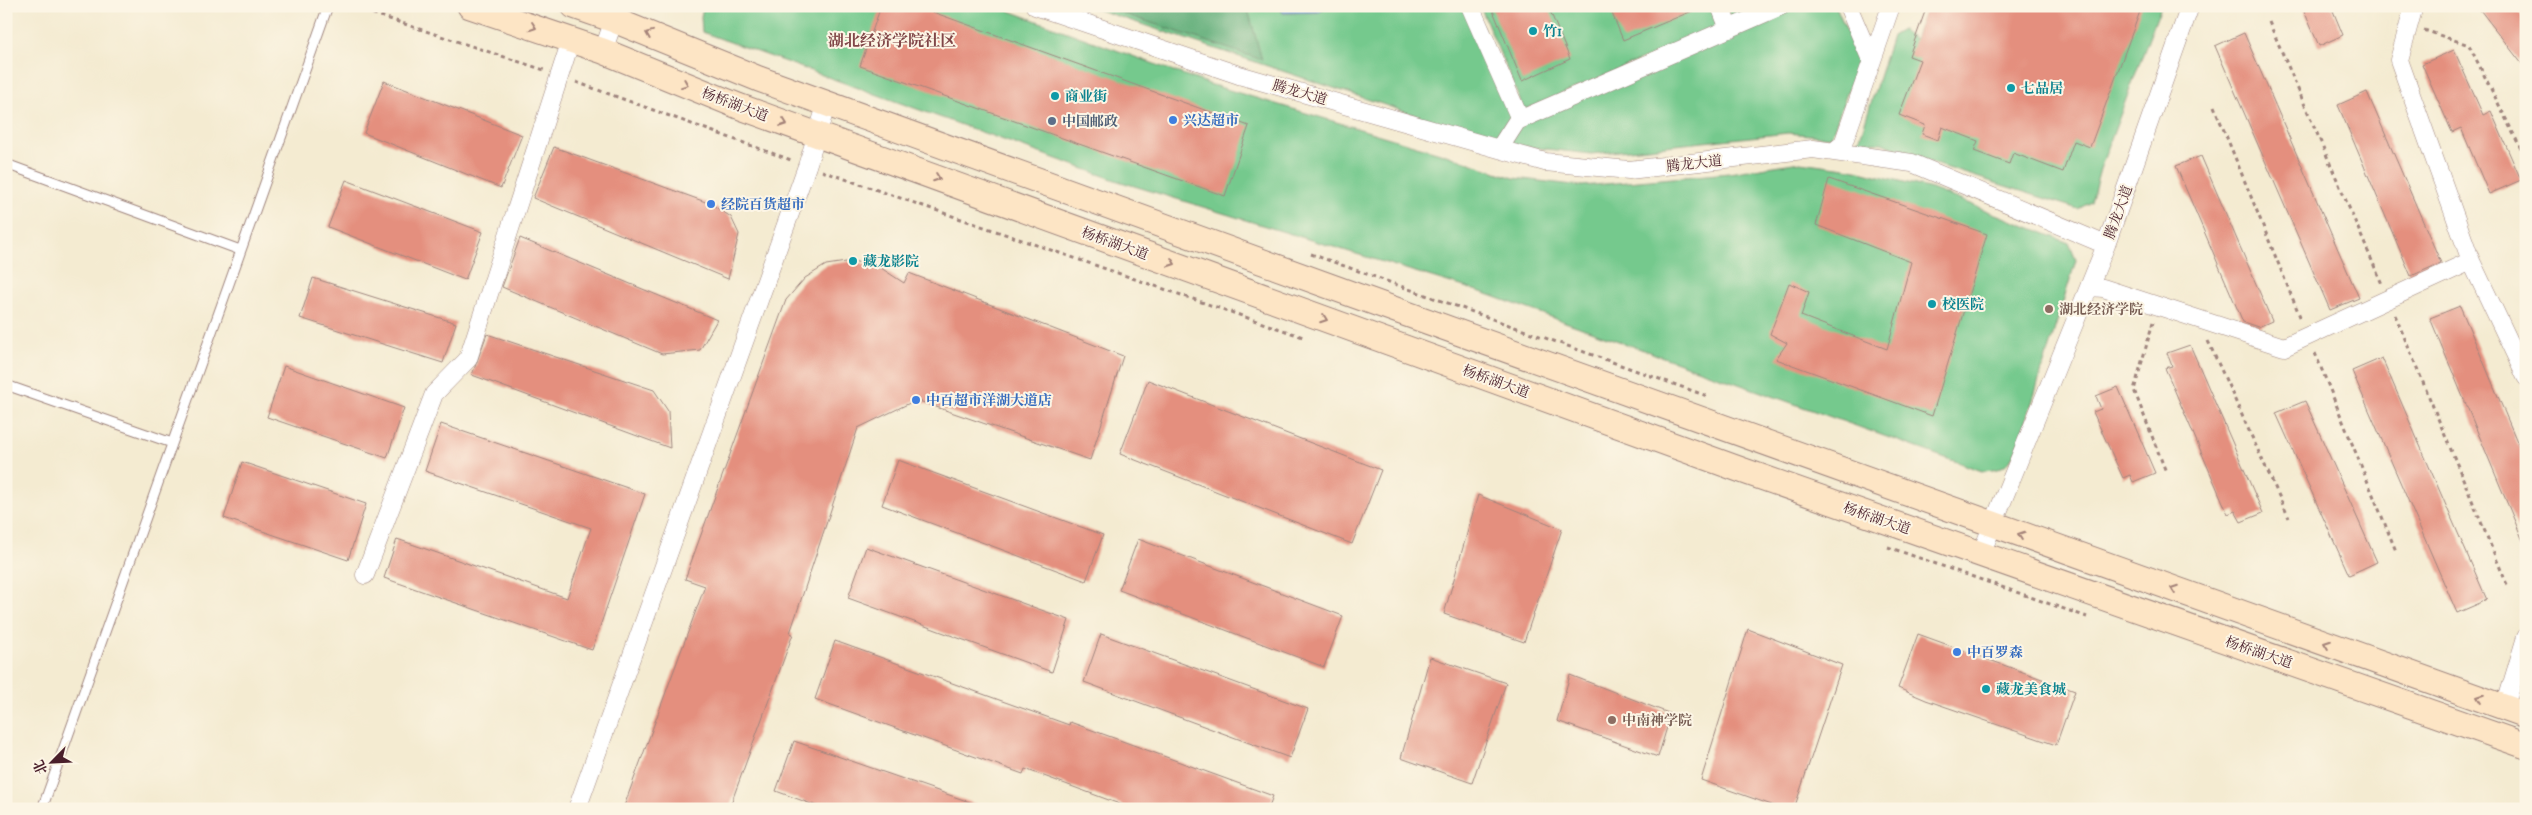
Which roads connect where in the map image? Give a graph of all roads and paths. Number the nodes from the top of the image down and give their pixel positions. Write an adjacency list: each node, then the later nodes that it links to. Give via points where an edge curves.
1 (328, 6): 29 (lane)
2 (350, 6): 19 (path)
3 (470, 6): 16 (main road, 杨桥湖大道, one-way to 16)
4 (574, 6): 13 (main road)
5 (1035, 6): 23 (street, 腾龙大道, via 1239,75)
6 (1470, 6): 21 (street)
7 (1720, 6): 15 (street)
8 (1781, 6): 15 (street)
9 (1848, 6): 18 (street)
10 (1891, 6): 18 (street)
11 (2190, 6): 28 (street, 腾龙大道)
12 (2414, 6): 14 (street)
13 (617, 13): 17 (street); 20 (main road, one-way to 13, via 759,79)
14 (2409, 26): 25 (path, via 2469,44); 30 (street, via 2399,60)
15 (1730, 29): 21 (street)
16 (571, 40): 17 (main road, 杨桥湖大道); 19 (street)
17 (603, 51): 22 (main road, 杨桥湖大道, one-way to 22)
18 (1871, 60): 24 (street, via 1843,144)
19 (559, 76): 27 (path); 43 (street, via 468,358 434,394)
20 (827, 103): 22 (street); 40 (main road)
21 (1520, 119): 23 (street)
22 (817, 134): 27 (street); 42 (main road, 杨桥湖大道, one-way to 42, via 1734,468)
23 (1500, 149): 24 (street, 腾龙大道, via 1545,162 1629,170 1813,149)
24 (1833, 152): 28 (street, 腾龙大道, via 1912,163)
25 (2526, 159)
26 (6, 164): 29 (lane)
27 (807, 166): 34 (path); 49 (street)
28 (2106, 245): 31 (street)
29 (240, 250): 37 (lane)
30 (2471, 261): 33 (street, via 2284,347); 35 (street)
31 (2090, 288): 32 (street, via 2104,288); 40 (street)
32 (2157, 306): 33 (street); 38 (path, via 2134,390)
33 (2197, 319): 39 (path)
34 (1312, 340)
35 (2526, 377)
36 (6, 385): 37 (lane)
37 (172, 443): 48 (lane)
38 (2166, 472)
39 (2289, 518)
40 (1994, 526): 42 (street); 46 (main road, one-way to 40)
41 (1878, 544): 44 (path)
42 (1981, 554): 47 (main road, 杨桥湖大道)
43 (365, 576)
44 (2094, 620)
45 (2526, 637): 46 (street)
46 (2515, 711)
47 (2526, 746)
48 (42, 809)
49 (577, 809)

